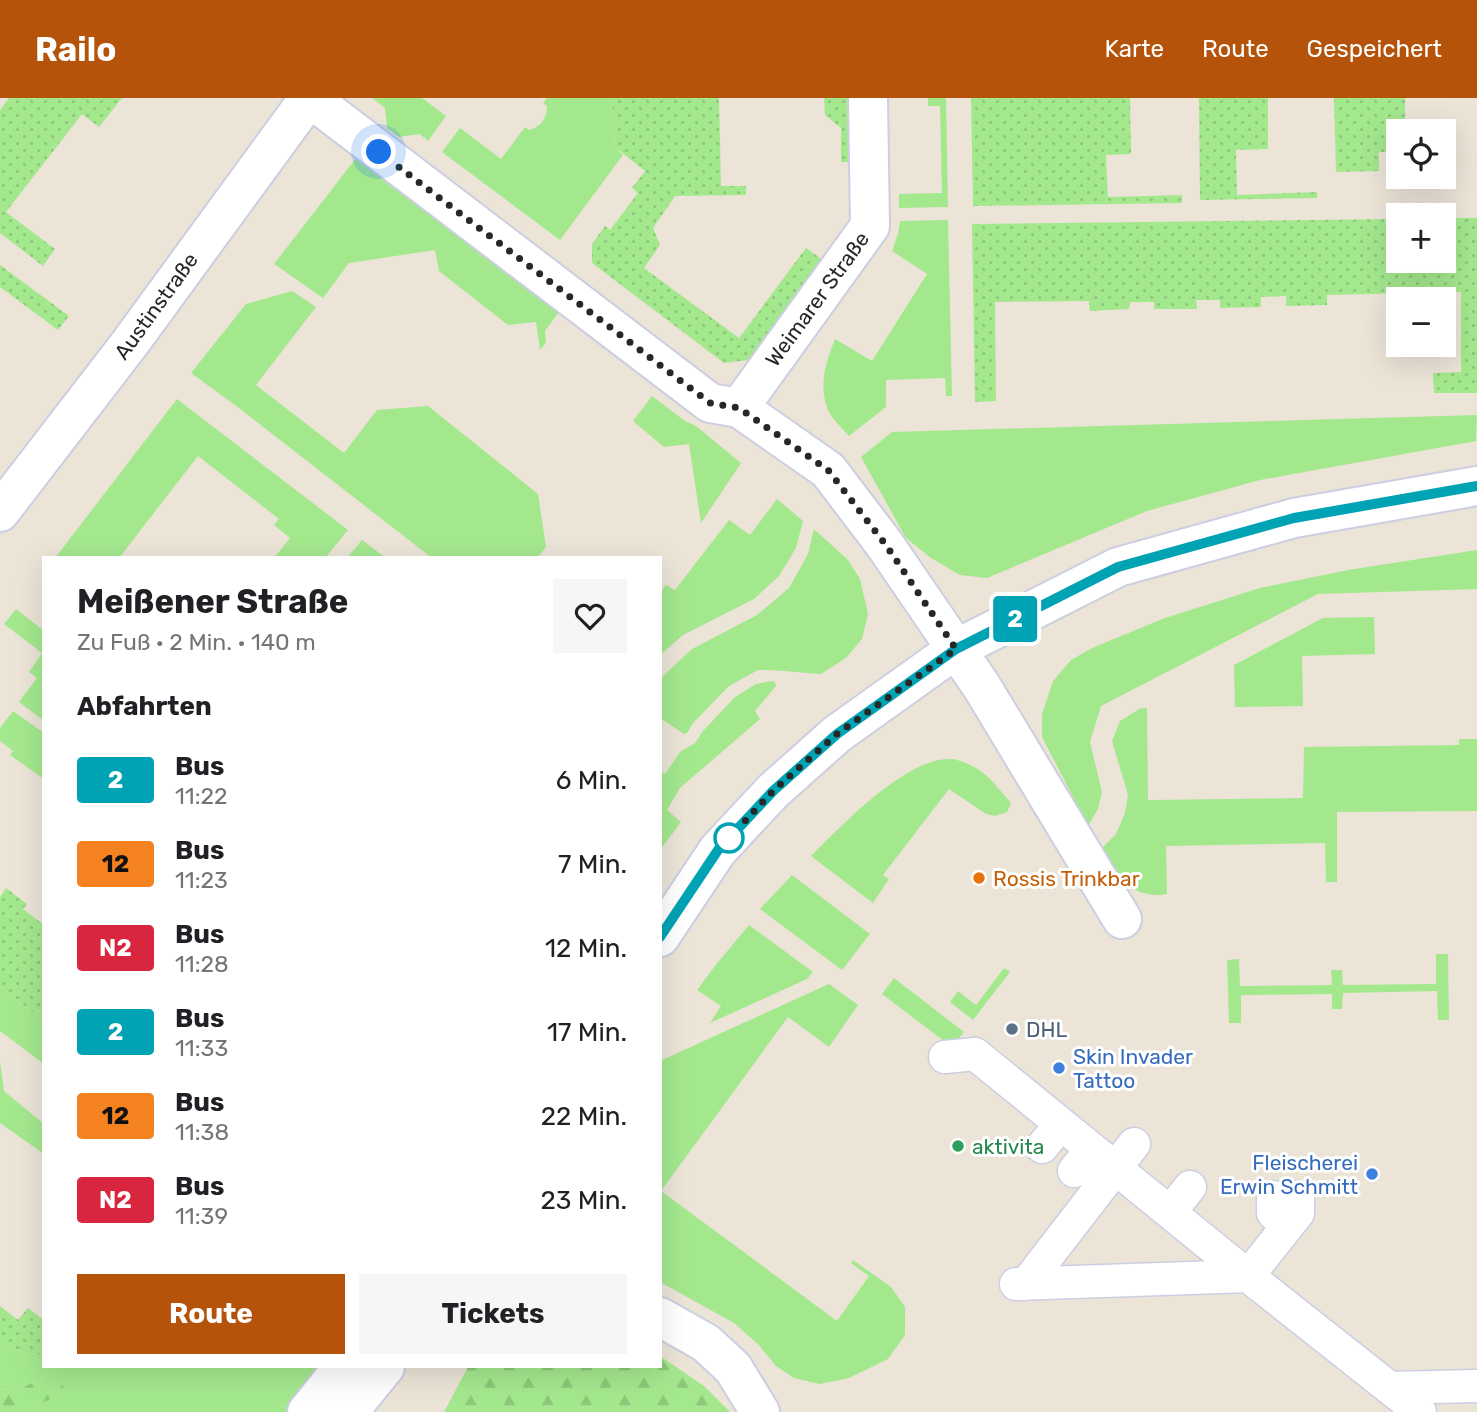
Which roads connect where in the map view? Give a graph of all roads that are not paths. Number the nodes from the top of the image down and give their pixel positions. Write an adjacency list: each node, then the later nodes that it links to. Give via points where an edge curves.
1 (310, 98): 3 (street, Austinstraße, via 700,396 710,403); 5 (street, Austinstraße)
2 (867, 98): 3 (street, Weimarer Straße, via 870,226)
3 (739, 408): 6 (street, Austinstraße, via 828,470 886,545)
4 (1477, 486): 6 (street, via 1294,518 1118,567)
5 (0, 512)
6 (956, 649): 7 (street, Austinstraße); 8 (street, via 837,734 773,791 718,850)
7 (1122, 919)
8 (662, 934)
9 (978, 1051): 10 (street)
10 (1104, 1158): 13 (street); 14 (street, via 1021,1284)
11 (1190, 1187): 13 (street)
12 (1286, 1197): 14 (street, via 1298,1213)
13 (1170, 1212): 14 (street)
14 (1248, 1276): 20 (street)
15 (662, 1319): 24 (street, via 706,1343 733,1368)
16 (342, 1368): 21 (street)
17 (385, 1368): 22 (street)
18 (404, 1368): 23 (street)
19 (1477, 1386): 20 (street)
20 (1390, 1388): 25 (street)
21 (307, 1412)
22 (348, 1412)
23 (382, 1412)
24 (760, 1412)
25 (1420, 1412)

